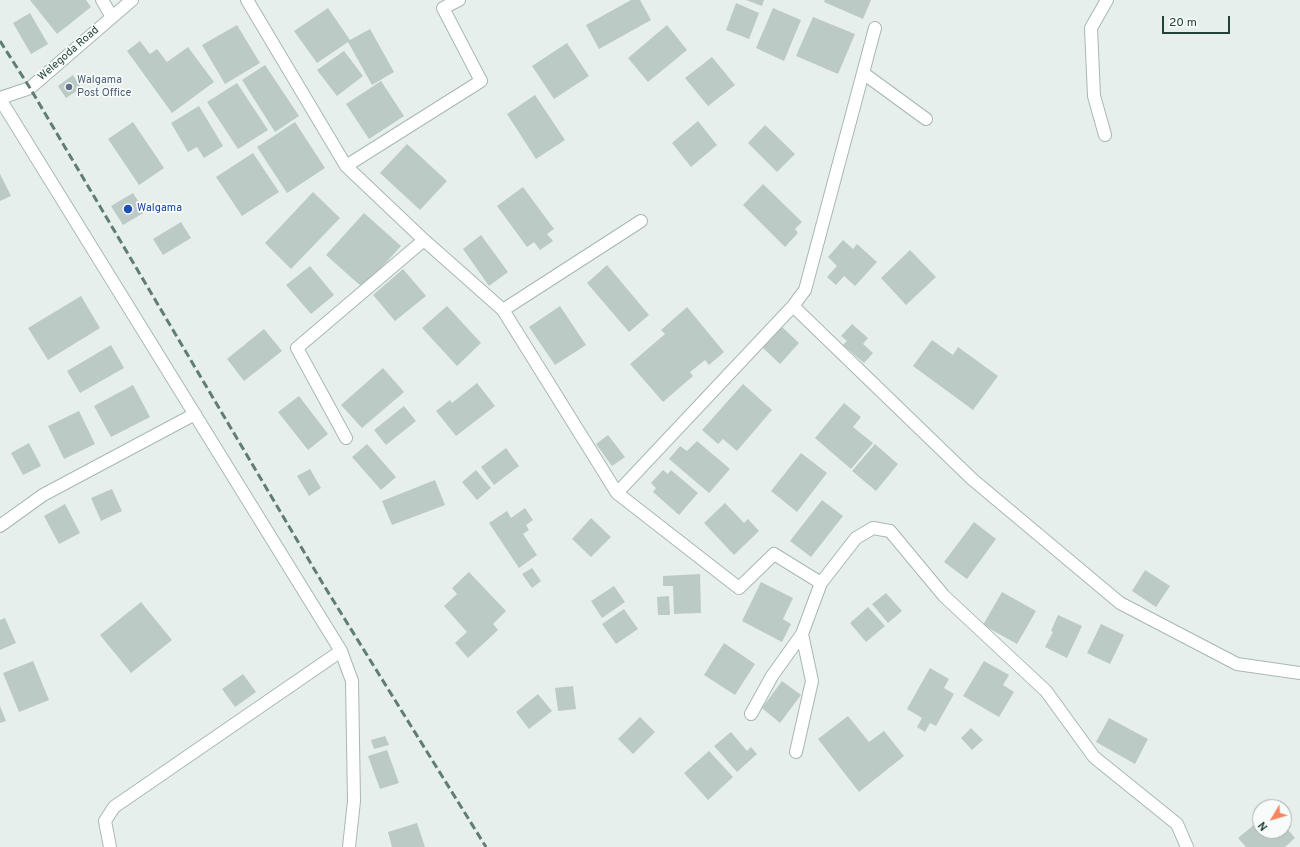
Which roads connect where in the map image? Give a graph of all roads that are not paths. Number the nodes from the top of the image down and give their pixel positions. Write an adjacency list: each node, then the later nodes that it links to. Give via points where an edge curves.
1 (102, 0): 6 (street)
2 (132, 0): 6 (street, Welegoda Road)
3 (247, 0): 12 (street)
4 (459, 0): 12 (street, via 443,8 481,81)
5 (1107, 0): 11 (street, via 1091,28 1094,96)
6 (112, 17): 9 (street, Welegoda Road, via 30,88)
7 (875, 28): 8 (street)
8 (863, 73): 10 (street); 15 (street, via 805,290)
9 (0, 98): 17 (street)
10 (926, 120)
11 (1105, 135)
12 (346, 166): 14 (street)
13 (641, 221): 16 (street)
14 (424, 240): 16 (street); 18 (street, via 297,348)
15 (792, 306): 19 (street); 24 (street, via 972,479 1120,603 1237,664)
16 (503, 310): 19 (street)
17 (195, 414): 20 (street, via 43,496); 23 (street)
18 (346, 438)
19 (617, 493): 21 (street, via 740,588 774,554)
20 (0, 526)
21 (821, 583): 22 (street); 29 (street, via 856,538 873,528 890,531 944,596 1046,691 1094,757 1177,824)
22 (802, 634): 25 (street, via 772,676); 26 (street, via 812,681)
23 (341, 651): 27 (street, via 114,807 105,821); 28 (street, via 352,681 354,801)
24 (1300, 673)
25 (751, 714)
26 (796, 752)
27 (110, 847)
28 (349, 847)
29 (1187, 847)

